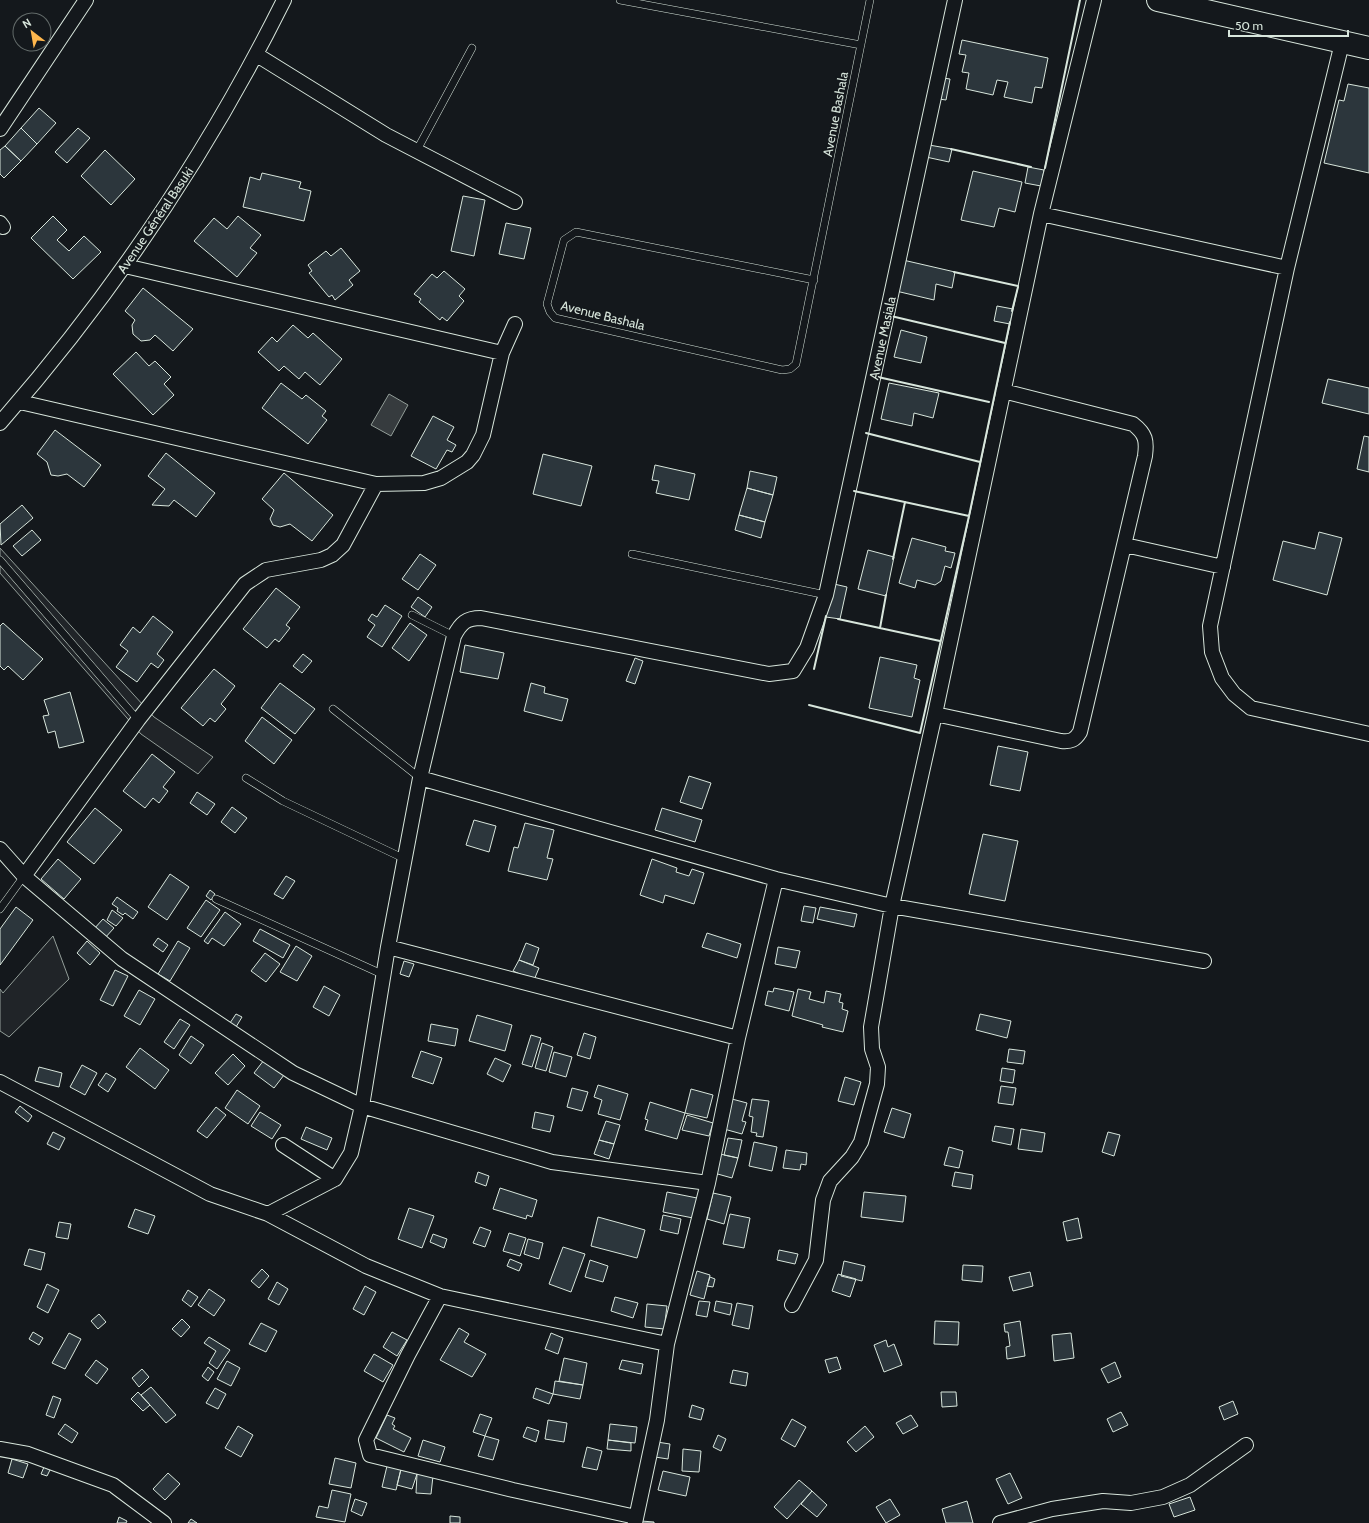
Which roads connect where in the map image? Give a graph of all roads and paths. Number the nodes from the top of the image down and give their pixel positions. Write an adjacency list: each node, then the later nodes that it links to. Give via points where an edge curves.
1 (86, 0): 13 (street)
2 (284, 0): 12 (street, Avenue Général Basuki)
3 (620, 0): 9 (lane)
4 (870, 0): 9 (lane, Avenue Bashala)
5 (955, 0): 30 (street, Avenue Masiala)
6 (1094, 0): 16 (street)
7 (1158, 0): 8 (main road)
8 (1342, 43): 11 (main road); 18 (street)
9 (861, 45): 19 (lane, Avenue Bashala)
10 (472, 48): 14 (lane)
11 (1369, 48)
12 (257, 55): 14 (street, via 386,135); 17 (street, Avenue Général Basuki, via 188,172)
13 (0, 129)
14 (417, 150): 15 (street)
15 (515, 202)
16 (1040, 214): 18 (street); 22 (street)
17 (125, 266): 21 (street); 23 (street, Avenue Général Basuki)
18 (1287, 268): 29 (street)
19 (814, 280): 19 (lane, Avenue Bashala, via 796,364 790,369 782,370 555,318 547,304 564,240 576,232)
20 (515, 324): 21 (street)
21 (502, 353): 25 (street, via 483,435 467,462 441,478 424,484)
22 (1003, 391): 26 (street, via 1133,424 1143,431 1147,441 1145,456); 34 (street)
23 (20, 402): 24 (street, Avenue Général Basuki); 25 (street)
24 (1, 420)
25 (376, 484): 35 (street, via 343,545 332,555 321,560 266,570 245,584)
26 (1125, 545): 29 (street); 34 (street, via 1080,732 1076,738 1069,742 1061,741)
27 (632, 554): 30 (lane)
28 (0, 560): 35 (lane)
29 (1223, 567): 36 (street, via 1210,626 1212,652 1222,678 1234,694 1251,708)
30 (826, 595): 32 (street, Avenue Masiala, via 808,648 793,671 769,674 481,618 470,618 460,624)
31 (412, 614): 32 (lane)
32 (454, 636): 38 (street)
33 (333, 709): 38 (lane)
34 (935, 714): 44 (street)
35 (138, 720): 41 (street)
36 (1369, 734)
37 (246, 778): 40 (lane, via 283,801)
38 (420, 778): 40 (street); 42 (street)
39 (0, 849): 41 (street)
40 (405, 859): 46 (street)
41 (24, 876): 45 (lane); 51 (street, via 135,967 293,1073)
42 (776, 879): 44 (street); 49 (street)
43 (216, 899): 48 (lane)
44 (892, 906): 47 (street); 57 (street, via 871,1027 872,1049 878,1067 877,1084 861,1142 852,1157 830,1181 823,1200 816,1260)
45 (0, 909)
46 (388, 947): 48 (street); 49 (street)
47 (1204, 962)
48 (384, 975): 51 (street)
49 (738, 1038): 54 (street)
50 (0, 1082): 55 (street, via 210,1194)
51 (362, 1106): 53 (street, via 351,1153); 54 (street, via 552,1162)
52 (283, 1145): 53 (street)
53 (335, 1180): 55 (street)
54 (708, 1183): 58 (street)
55 (268, 1214): 56 (street, via 366,1266)
56 (440, 1296): 58 (street); 61 (street, via 366,1440 370,1455)
57 (792, 1305)
58 (667, 1344): 61 (street, via 657,1420)
59 (1246, 1445): 63 (street, via 1190,1485 1163,1497 1131,1503 1103,1501 1052,1509)
60 (0, 1449): 62 (street, via 28,1454 113,1485)
61 (635, 1520)
62 (164, 1523)
63 (1000, 1523)

